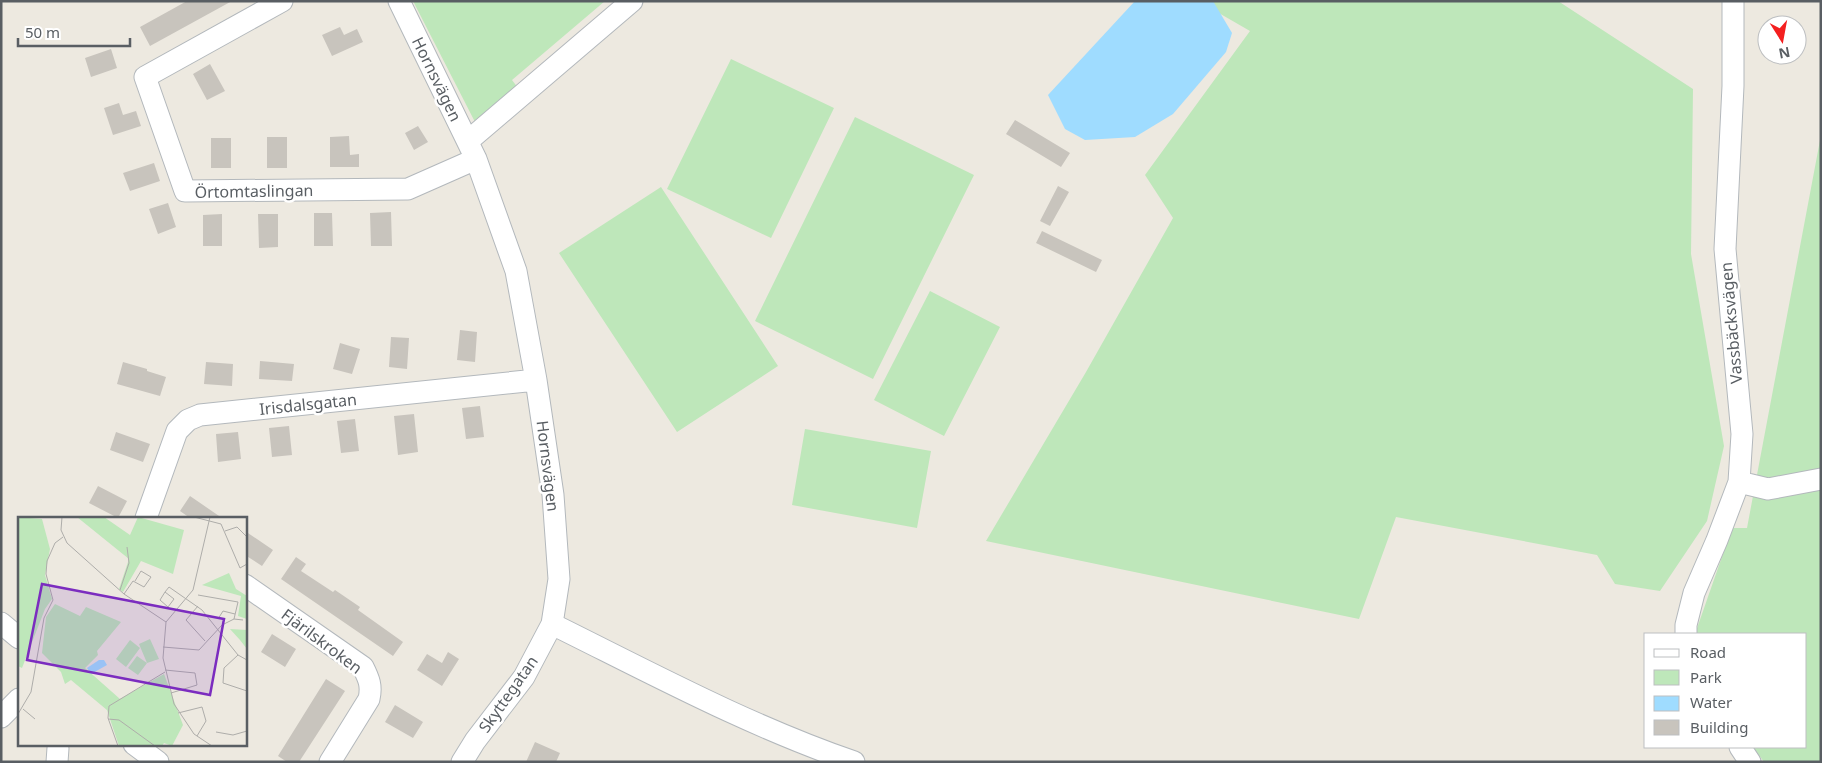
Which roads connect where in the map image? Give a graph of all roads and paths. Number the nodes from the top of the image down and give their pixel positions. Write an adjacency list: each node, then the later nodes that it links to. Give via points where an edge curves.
1 (282, 1): 5 (street, Örtomtaslingan, via 144,77 185,191 408,189)
2 (399, 1): 5 (street, Hornsvägen)
3 (632, 1): 5 (street)
4 (1733, 1): 8 (street, Vassbäcksvägen, via 1733,86 1725,249 1742,434)
5 (472, 150): 6 (street, Hornsvägen, via 516,271)
6 (536, 380): 9 (street, Irisdalsgatan, via 200,415 188,420 177,431); 12 (street, Hornsvägen, via 553,495 559,579)
7 (1821, 479): 8 (street, via 1768,489)
8 (1739, 482): 13 (street, Vassbäcksvägen, via 1694,592)
9 (147, 517)
10 (246, 586): 20 (street, Fjärilskroken, via 363,668 369,678 372,688 369,698)
11 (1, 623): 14 (street)
12 (552, 624): 21 (street, Skyttegatan, via 524,677); 22 (street, via 806,746)
13 (1686, 633)
14 (18, 637)
15 (18, 700): 16 (street)
16 (1, 717)
17 (137, 746): 19 (street)
18 (1741, 748): 23 (street)
19 (158, 762)
20 (330, 762)
21 (462, 762)
22 (854, 762)
23 (1750, 762)

